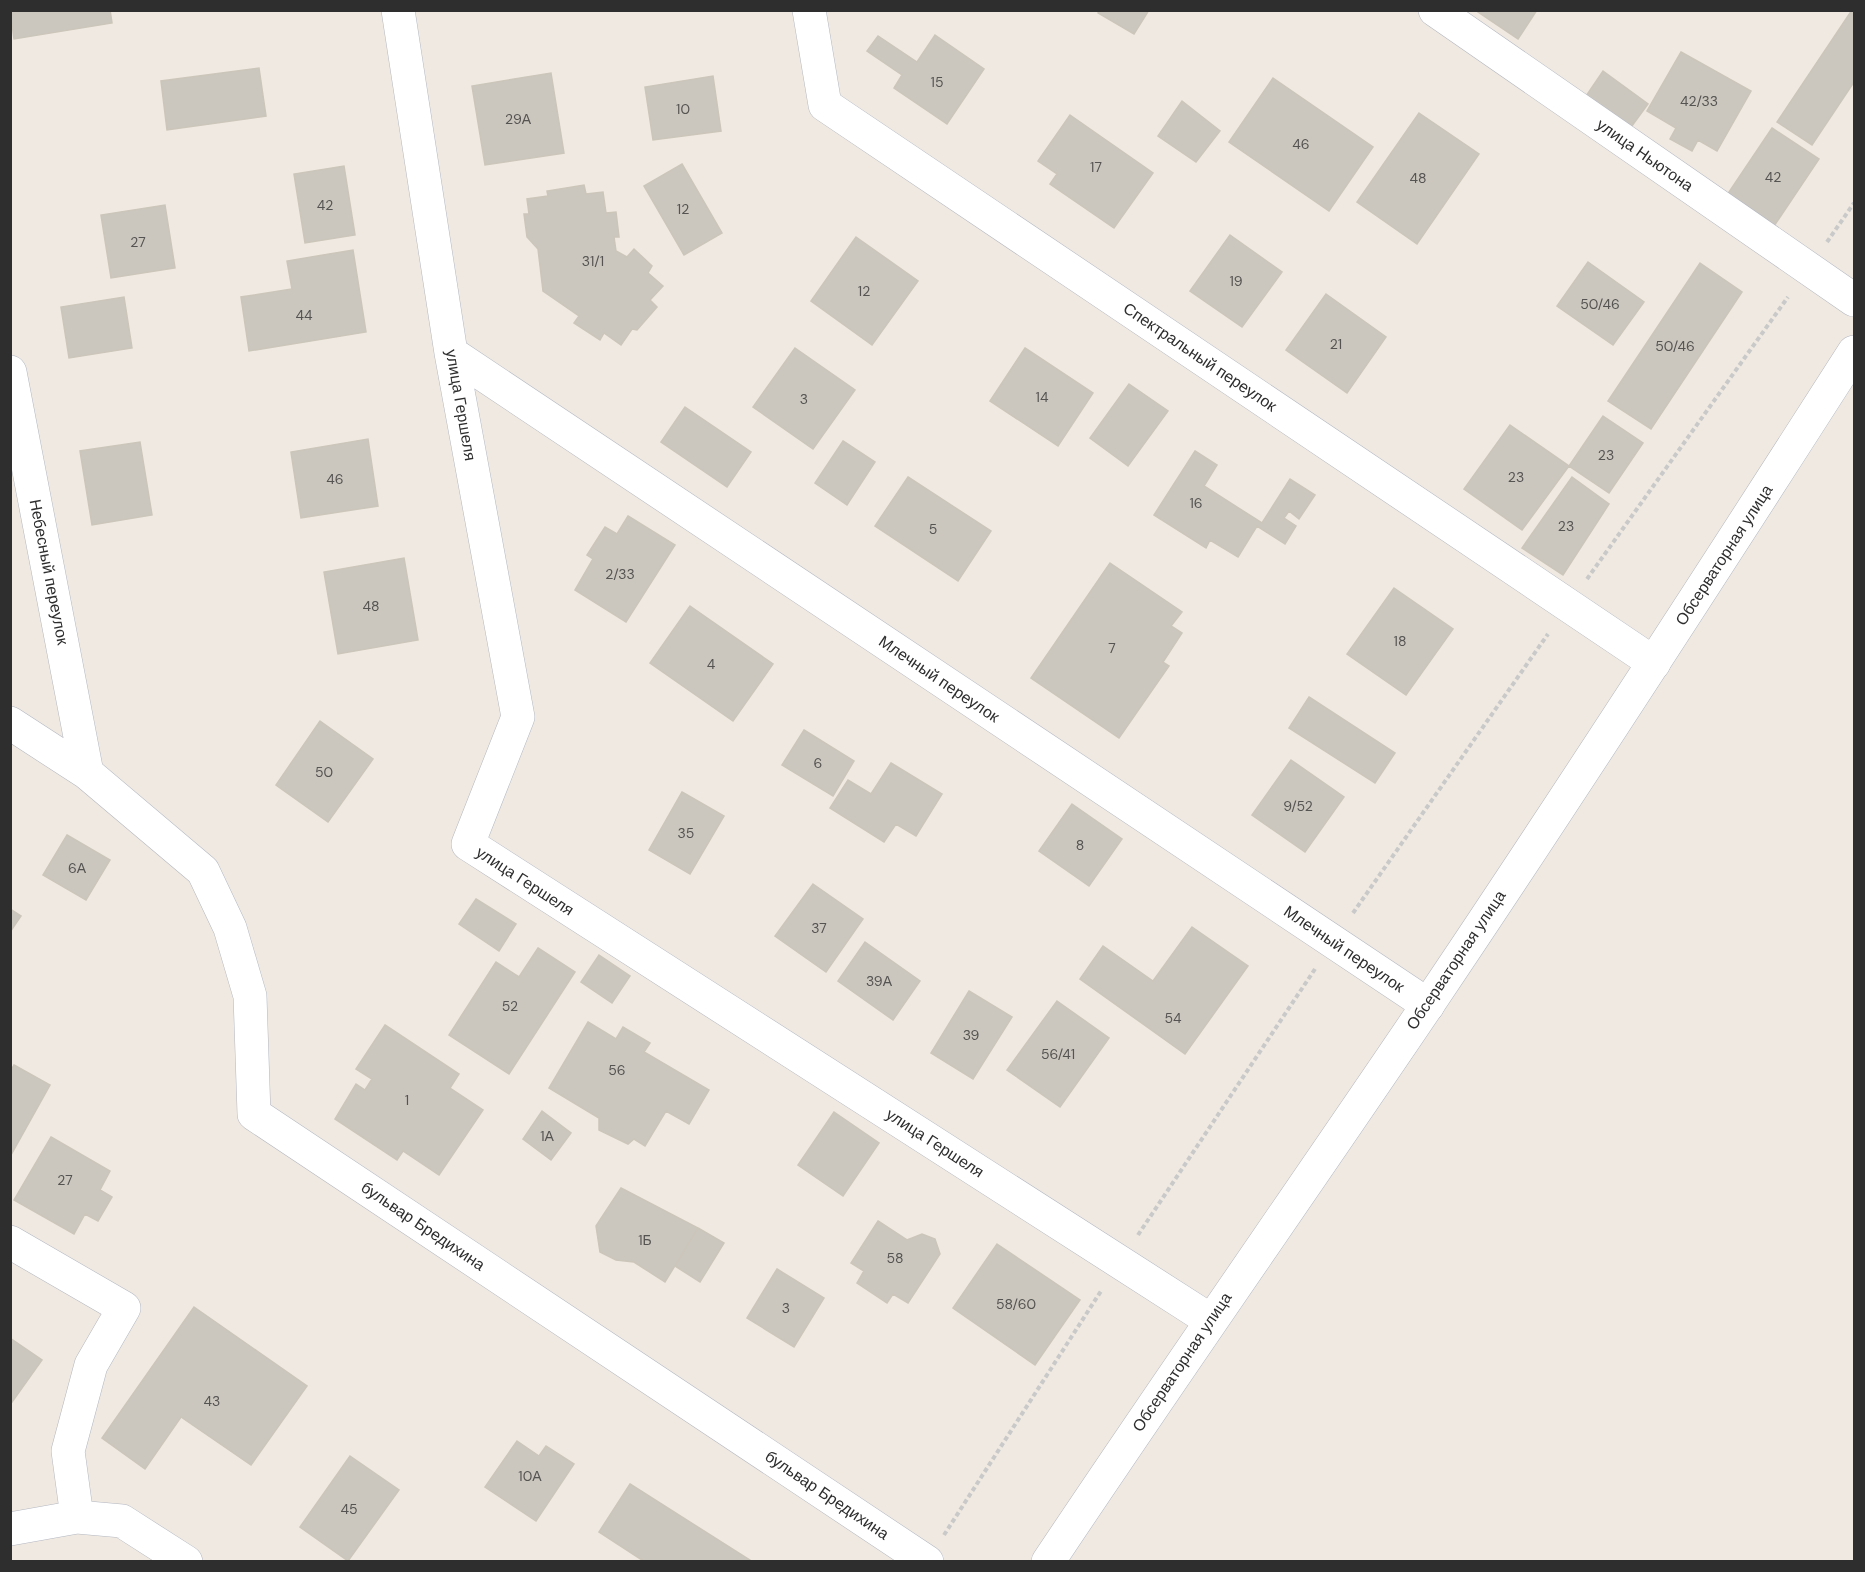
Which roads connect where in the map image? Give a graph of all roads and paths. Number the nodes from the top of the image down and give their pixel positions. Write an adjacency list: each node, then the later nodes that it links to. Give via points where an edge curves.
1 (398, 10): 8 (street, улица Гершеля)
2 (809, 10): 10 (street, Спектральный переулок, via 825,105)
3 (1435, 10): 5 (street, улица Ньютона)
4 (1854, 203): 5 (path)
5 (1809, 268): 6 (street, улица Ньютона); 10 (path)
6 (1854, 300)
7 (1854, 352): 11 (street, Обсерваторная улица)
8 (451, 353): 14 (street, Млечный переулок); 17 (street, улица Гершеля, via 518,717 468,844)
9 (10, 372): 13 (street, Небесный переулок)
10 (1569, 605): 11 (street, Спектральный переулок); 14 (path)
11 (1654, 663): 15 (street, Обсерваторная улица)
12 (10, 723): 13 (street)
13 (87, 773): 21 (street, бульвар Бредихина, via 203,871 230,928 250,996 254,1114)
14 (1333, 941): 15 (street, Млечный переулок); 17 (path)
15 (1428, 1005): 18 (street, Обсерваторная улица)
16 (10, 1242): 19 (street, via 124,1308 91,1365 68,1451)
17 (1121, 1261): 18 (street, улица Гершеля); 21 (path)
18 (1210, 1320): 23 (street, Обсерваторная улица)
19 (77, 1517): 20 (street); 22 (street, via 122,1521)
20 (10, 1529)
21 (927, 1561)
22 (186, 1562)
23 (1048, 1562)

